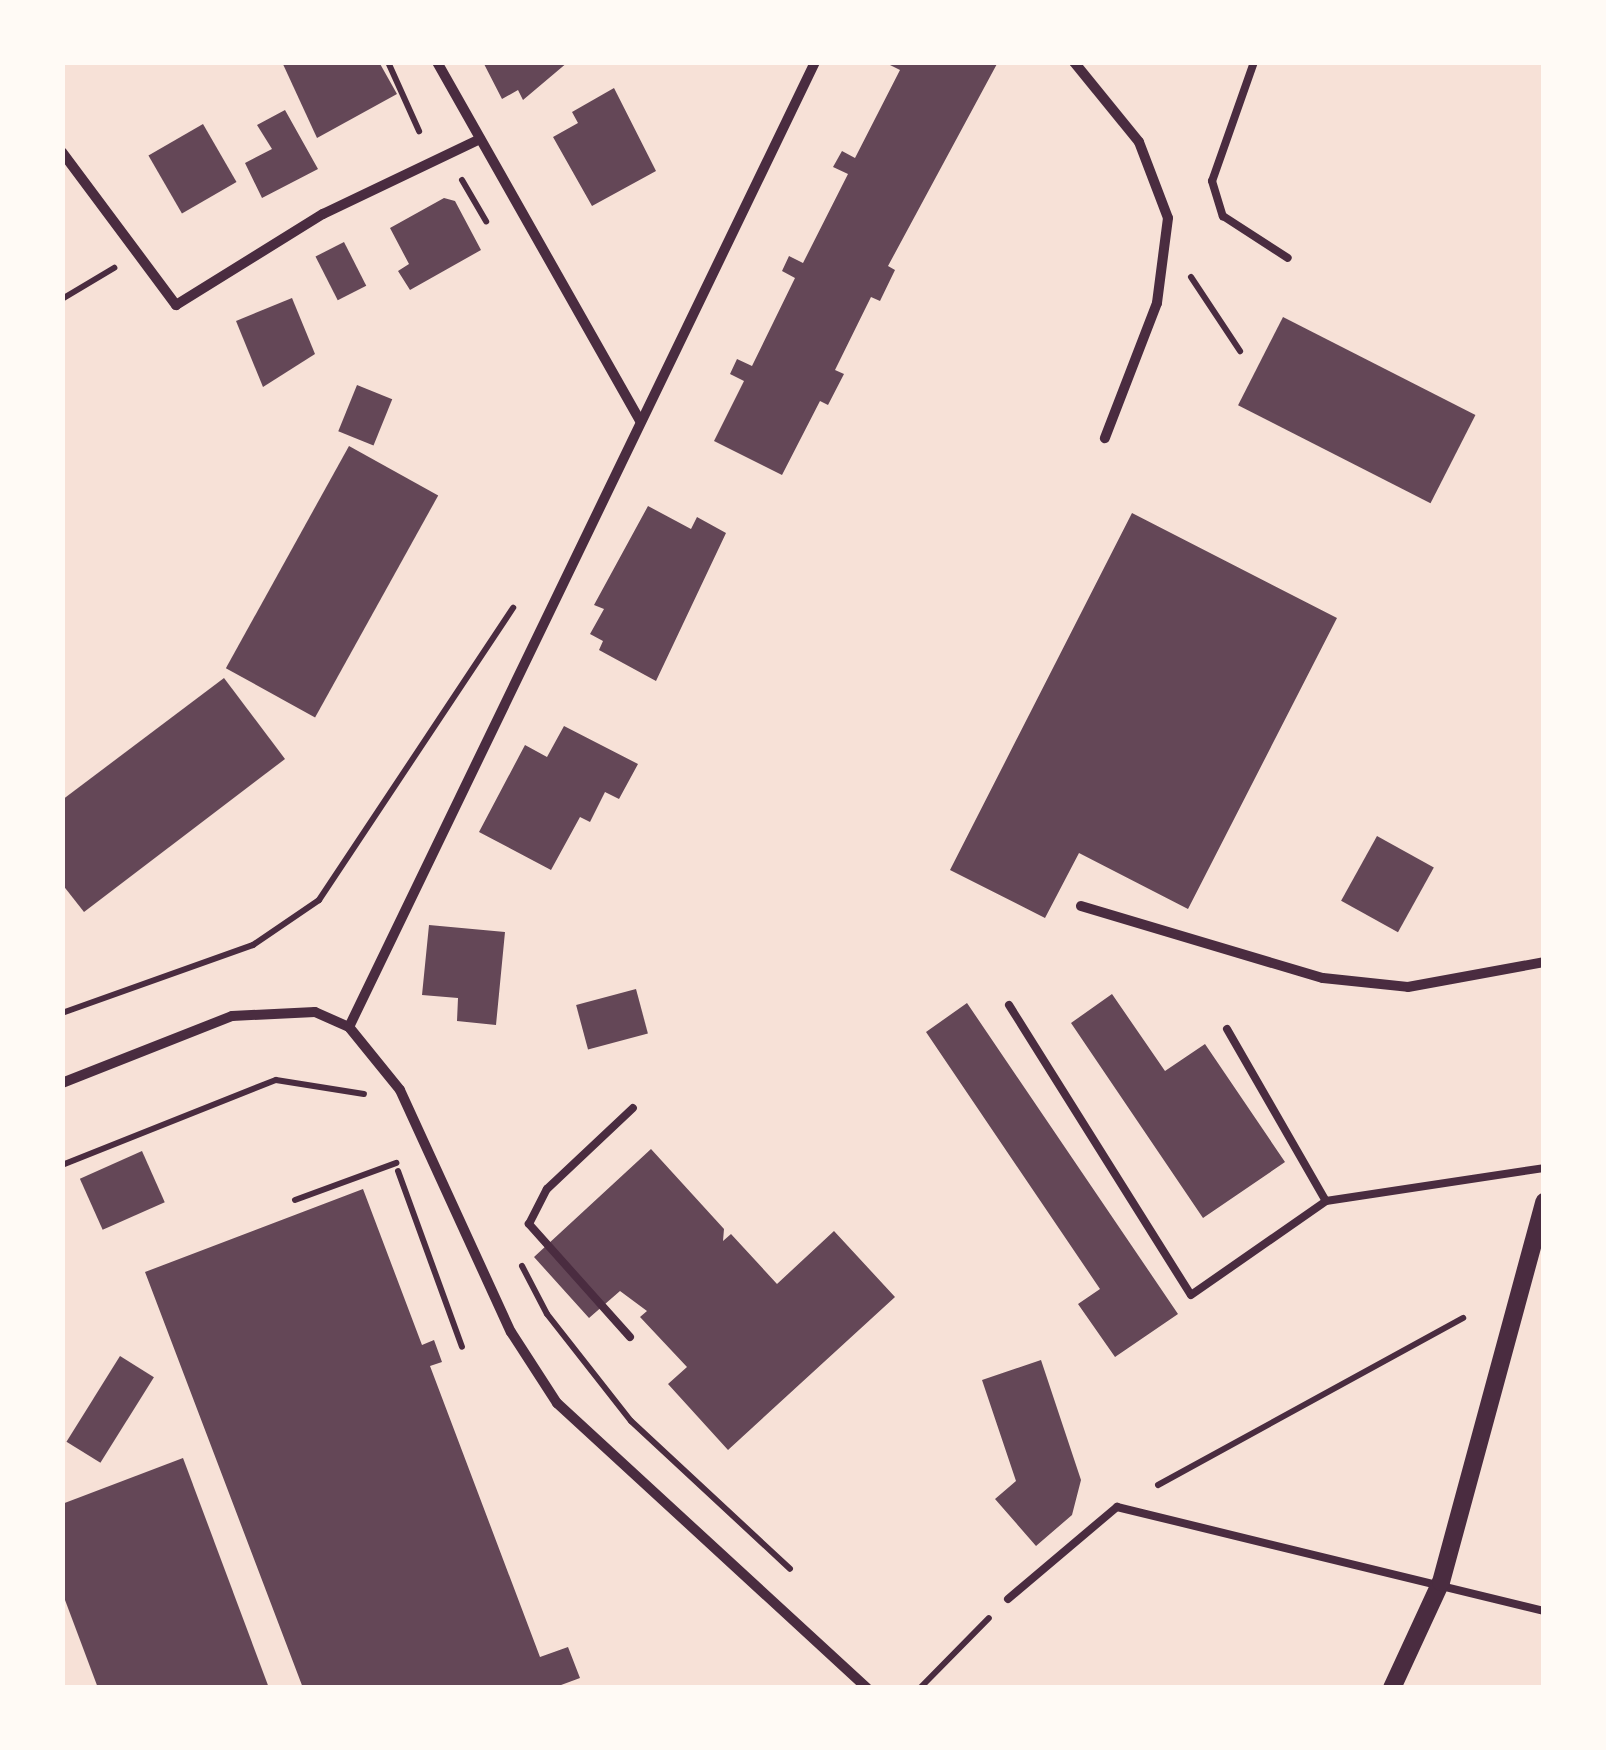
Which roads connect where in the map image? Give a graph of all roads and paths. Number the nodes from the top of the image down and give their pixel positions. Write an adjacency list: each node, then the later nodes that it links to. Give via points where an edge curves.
1 (388, 62): 6 (path, via 424,128)
2 (436, 62): 7 (street)
3 (815, 62): 16 (street)
4 (1074, 62): 11 (street, via 1139,142 1168,218)
5 (1254, 62): 13 (lane, via 1212,181 1223,216)
6 (407, 137)
7 (480, 139): 12 (street, via 323,214 176,305); 16 (street)
8 (62, 152): 12 (street)
9 (444, 188): 10 (path, via 462,180)
10 (491, 228)
11 (1166, 239): 15 (path); 17 (street, via 1157,303)
12 (141, 252): 14 (path)
13 (1288, 258)
14 (62, 299)
15 (1240, 351)
16 (640, 421): 23 (street)
17 (1105, 438)
18 (523, 592): 22 (path, via 346,872 319,900 253,945)
19 (1082, 906): 20 (street, via 1324,978 1408,987)
20 (1544, 962)
21 (1008, 1005): 33 (lane, via 1191,1295)
22 (62, 1013)
23 (349, 1027): 25 (street, via 315,1012 232,1016); 44 (street, via 400,1090 503,1315 557,1403)
24 (1227, 1029): 33 (lane)
25 (62, 1083)
26 (633, 1108): 37 (lane, via 546,1189 529,1224)
27 (377, 1112): 30 (path, via 371,1095 276,1080)
28 (390, 1146): 29 (path)
29 (396, 1163): 32 (path); 38 (path)
30 (62, 1165)
31 (1544, 1168): 33 (lane)
32 (295, 1200)
33 (1326, 1201)
34 (1544, 1202): 41 (street)
35 (512, 1245): 40 (path, via 547,1314 632,1421)
36 (1463, 1318): 39 (path)
37 (630, 1336)
38 (462, 1347)
39 (1118, 1507): 41 (lane); 42 (lane)
40 (802, 1580)
41 (1441, 1582): 43 (lane); 46 (street)
42 (1008, 1599): 45 (path)
43 (1544, 1610)
44 (866, 1688)
45 (920, 1688)
46 (1392, 1688)

